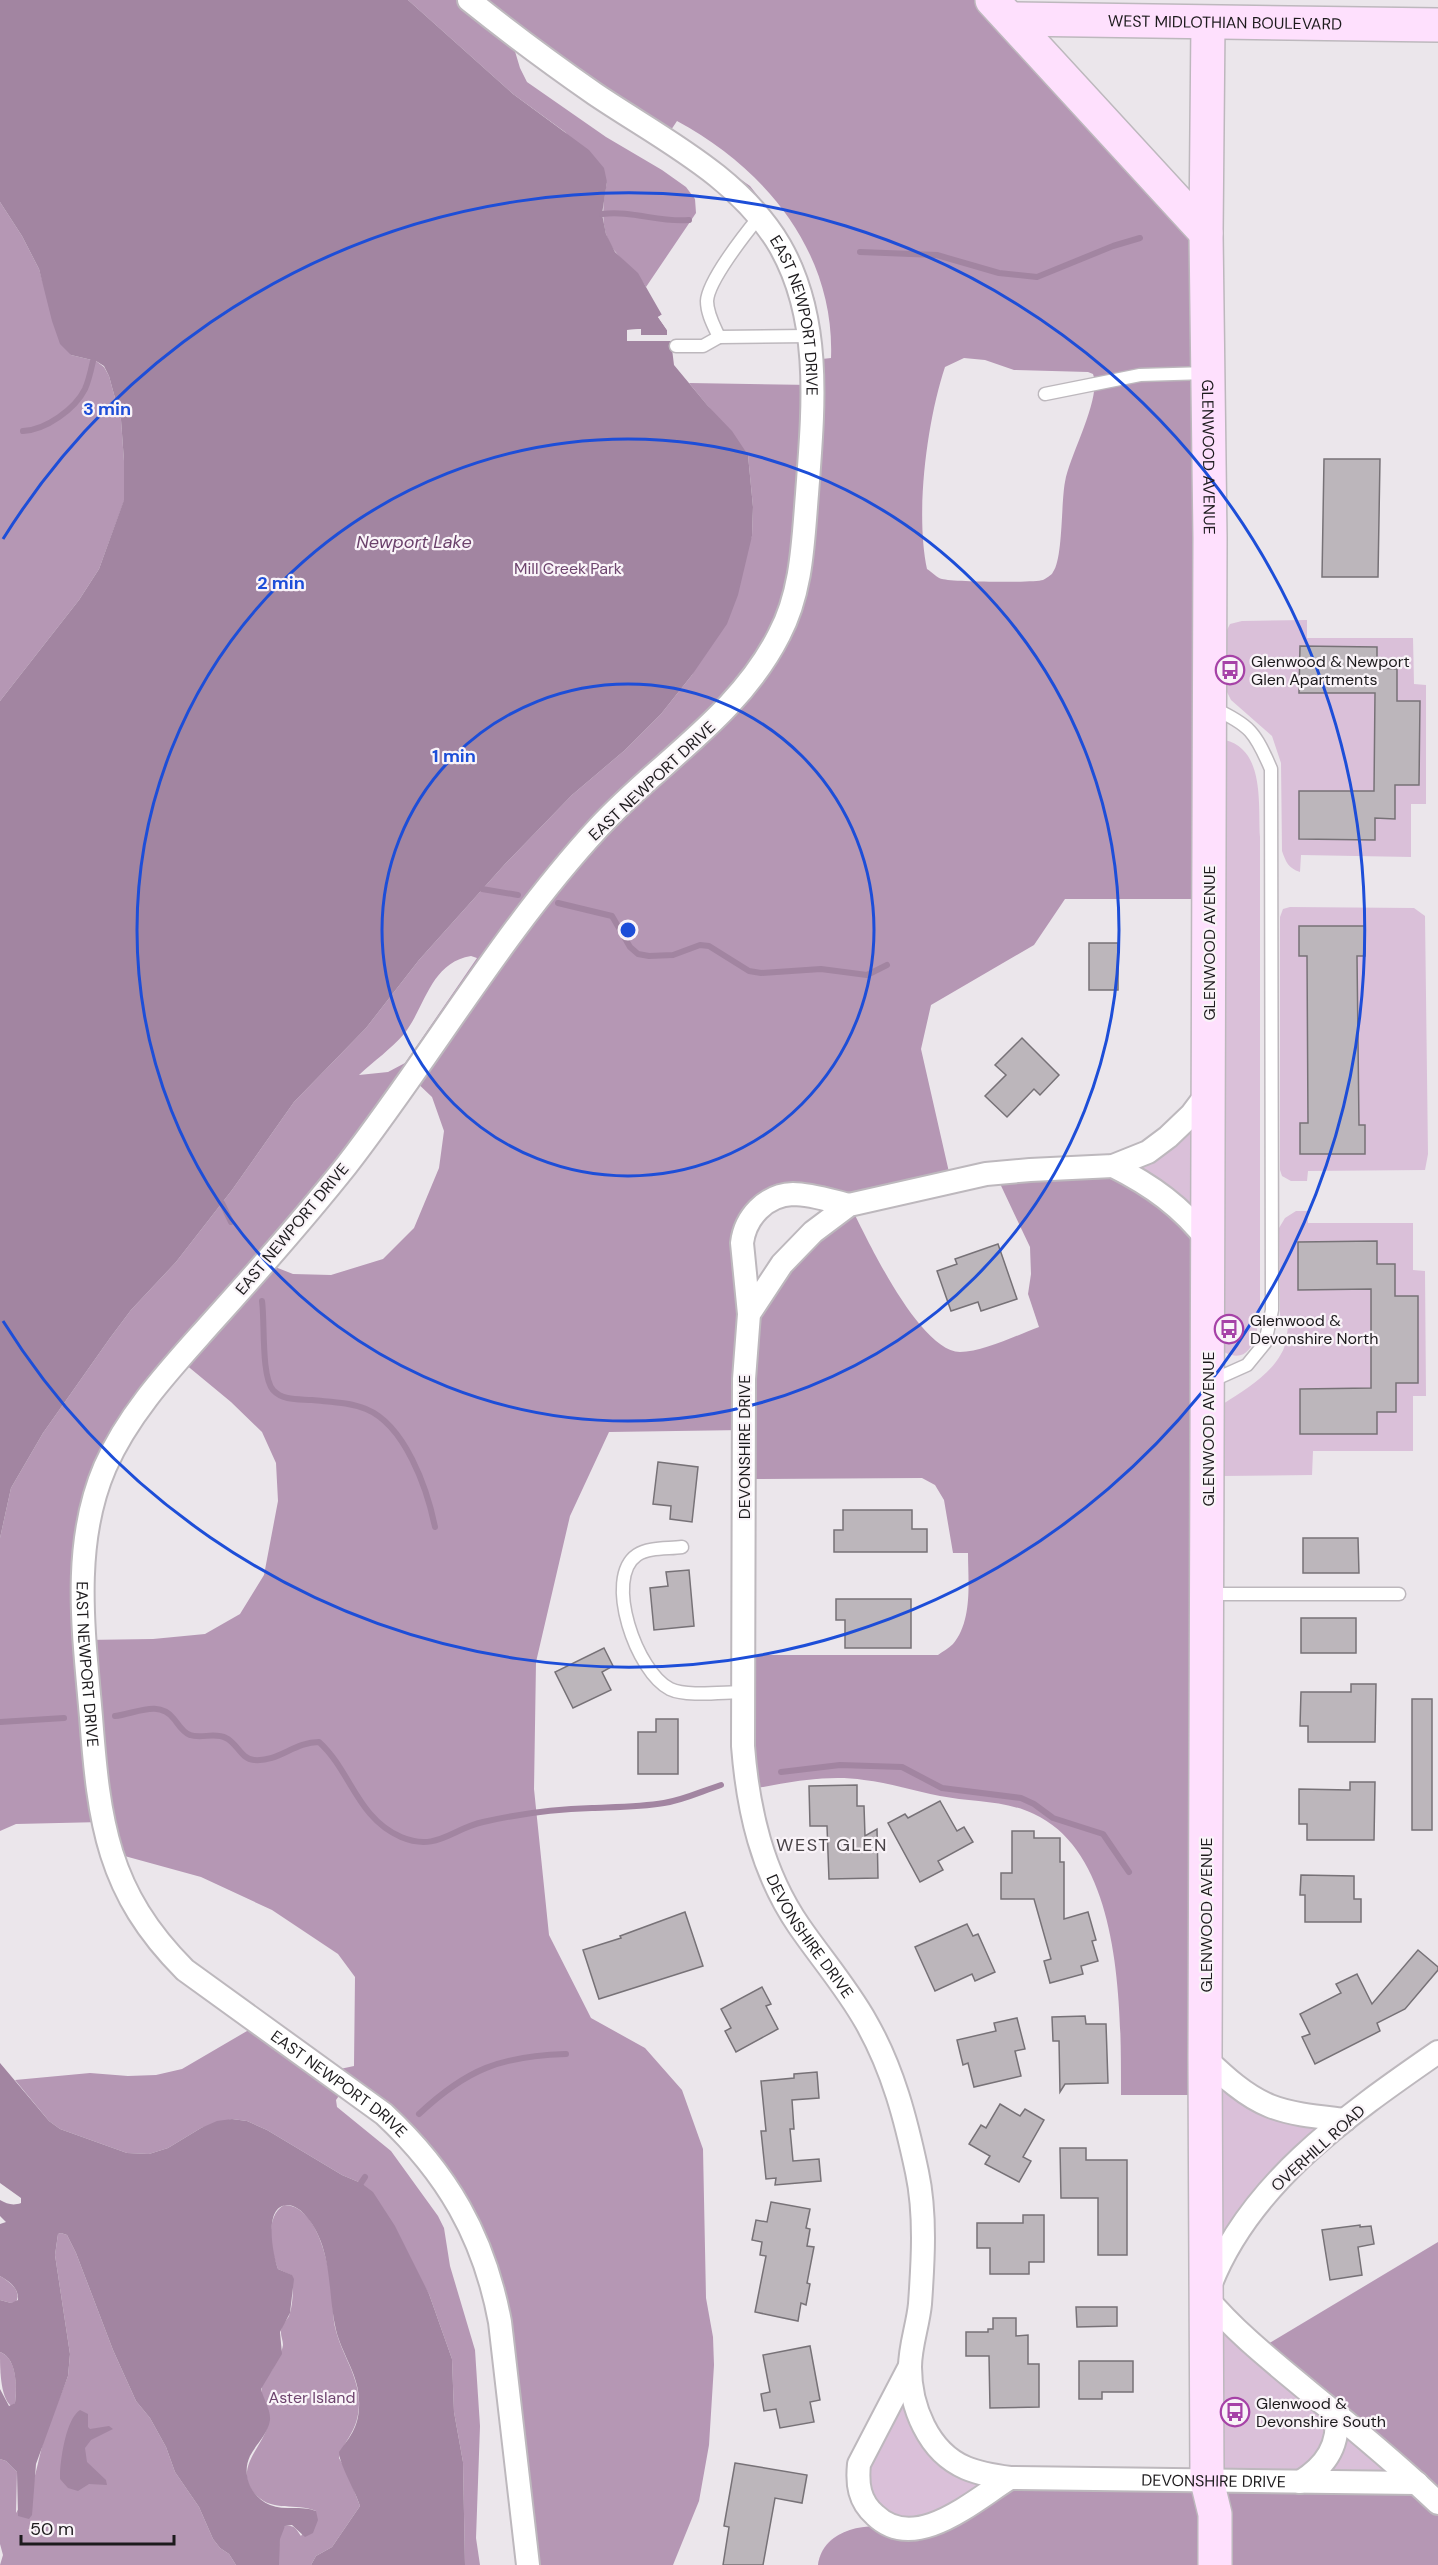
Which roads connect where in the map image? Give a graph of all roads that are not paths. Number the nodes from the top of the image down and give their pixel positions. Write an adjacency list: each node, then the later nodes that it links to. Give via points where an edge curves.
1 (469, 0): 5 (street, EAST NEWPORT DRIVE, via 594,93 707,168)
2 (1002, 10): 3 (street, WEST MIDLOTHIAN BOULEVARD); 6 (street)
3 (1208, 22): 4 (street, WEST MIDLOTHIAN BOULEVARD); 6 (street, GLENWOOD AVENUE)
4 (1438, 25)
5 (759, 217): 7 (street, EAST NEWPORT DRIVE, via 781,248 794,276); 8 (lane, via 737,245 707,299)
6 (1206, 233): 10 (street, GLENWOOD AVENUE)
7 (809, 336): 8 (lane); 34 (street, EAST NEWPORT DRIVE, via 812,426 804,544 794,598 776,641 730,706 626,801 565,866 345,1167 157,1385 119,1439 94,1498 86,1530 83,1600 96,1779 102,1822 119,1878 163,1948 185,1970 384,2114 432,2164 465,2216 495,2294)
8 (719, 337): 9 (lane, via 703,346)
9 (675, 346)
10 (1208, 373): 11 (lane, via 1140,375); 12 (street, GLENWOOD AVENUE)
11 (1045, 394)
12 (1210, 707): 13 (street, GLENWOOD AVENUE); 18 (lane, via 1240,720 1259,741 1271,769 1272,1310 1265,1343 1247,1365)
13 (1209, 1091): 14 (street, DEVONSHIRE DRIVE, via 1191,1115 1148,1152); 16 (street, GLENWOOD AVENUE)
14 (1113, 1166): 15 (street, DEVONSHIRE DRIVE, via 986,1174); 16 (street, DEVONSHIRE DRIVE, via 1166,1197)
15 (849, 1205): 17 (street, DEVONSHIRE DRIVE, via 795,1248); 17 (street, DEVONSHIRE DRIVE, via 793,1194 762,1205 743,1233)
16 (1208, 1241): 18 (street, GLENWOOD AVENUE)
17 (749, 1314): 22 (street, DEVONSHIRE DRIVE, via 744,1379)
18 (1208, 1382): 20 (street, GLENWOOD AVENUE)
19 (682, 1547): 22 (lane, via 647,1551 630,1562 624,1577 624,1600 630,1633 641,1659 670,1689 685,1693)
20 (1208, 1594): 21 (lane); 24 (street, GLENWOOD AVENUE)
21 (1399, 1594)
22 (743, 1692): 27 (street, DEVONSHIRE DRIVE, via 747,1790 768,1867 798,1925 867,2023 905,2117 918,2177 923,2235 920,2306)
23 (1438, 2052): 25 (street, OVERHILL ROAD)
24 (1205, 2058): 25 (street, via 1228,2080 1269,2106); 26 (street, GLENWOOD AVENUE)
25 (1345, 2120): 26 (street, OVERHILL ROAD, via 1273,2187 1225,2252)
26 (1206, 2297): 28 (street, via 1228,2323); 30 (street, GLENWOOD AVENUE)
27 (910, 2366): 29 (street, DEVONSHIRE DRIVE, via 916,2407 924,2429 936,2445 966,2468); 29 (street, DEVONSHIRE DRIVE, via 859,2464 858,2481 868,2509 887,2526 916,2530 935,2525)
28 (1336, 2414): 31 (street, via 1336,2443 1326,2461); 32 (street)
29 (1010, 2478): 30 (street, DEVONSHIRE DRIVE)
30 (1207, 2481): 31 (street, DEVONSHIRE DRIVE); 35 (street, GLENWOOD AVENUE, via 1193,2515); 36 (street, GLENWOOD AVENUE, via 1215,2514)
31 (1300, 2482): 32 (street, DEVONSHIRE DRIVE)
32 (1417, 2484): 33 (street)
33 (1438, 2503)
34 (528, 2565)
35 (1193, 2565)
36 (1215, 2565)

